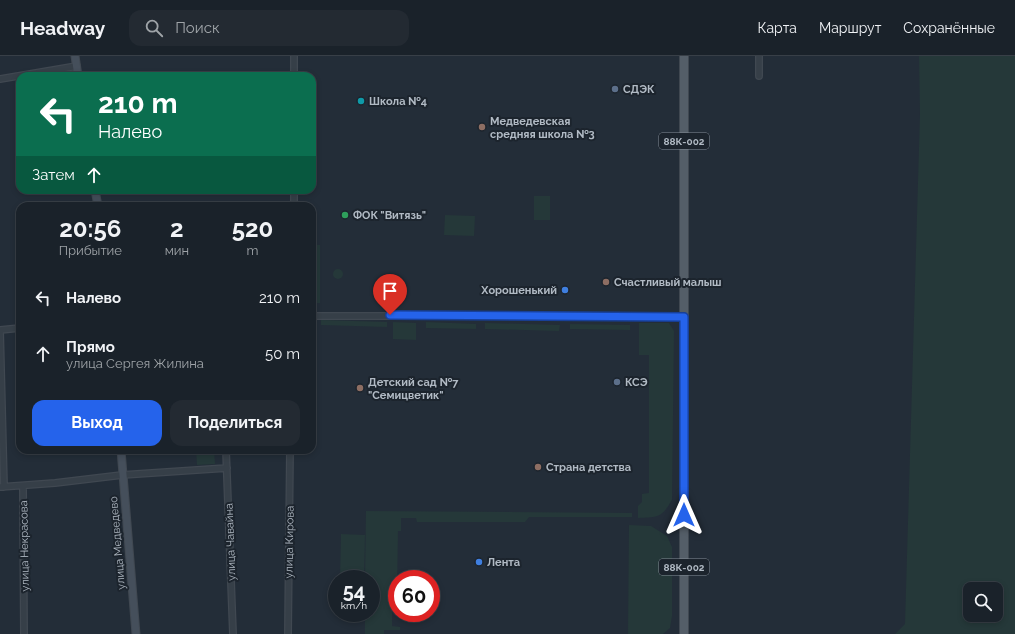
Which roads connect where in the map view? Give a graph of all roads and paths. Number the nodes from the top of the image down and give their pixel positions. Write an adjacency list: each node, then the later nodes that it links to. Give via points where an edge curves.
1 (75, 56): 5 (street)
2 (294, 56): 8 (street)
3 (684, 56): 13 (main road, 88К-002)
4 (759, 56): 10 (street)
5 (77, 66): 6 (street); 7 (street)
6 (38, 72)
7 (78, 72)
8 (294, 72)
9 (16, 76): 11 (street)
10 (759, 76)
11 (0, 78)
12 (316, 316): 13 (street)
13 (684, 317): 27 (main road, 88К-002)
14 (16, 328): 15 (street)
15 (0, 330): 22 (street)
16 (120, 454): 20 (street, улица Медведево)
17 (226, 454): 19 (street, улица Чавайна)
18 (290, 454): 26 (street, улица Кирова)
19 (227, 468): 20 (street, улица Некрасова); 25 (street, улица Чавайна)
20 (122, 475): 21 (street, улица Некрасова); 24 (street, улица Медведево)
21 (23, 486): 22 (street); 23 (street, улица Некрасова)
22 (2, 487)
23 (24, 634)
24 (136, 634)
25 (234, 634)
26 (288, 634)
27 (684, 634)

